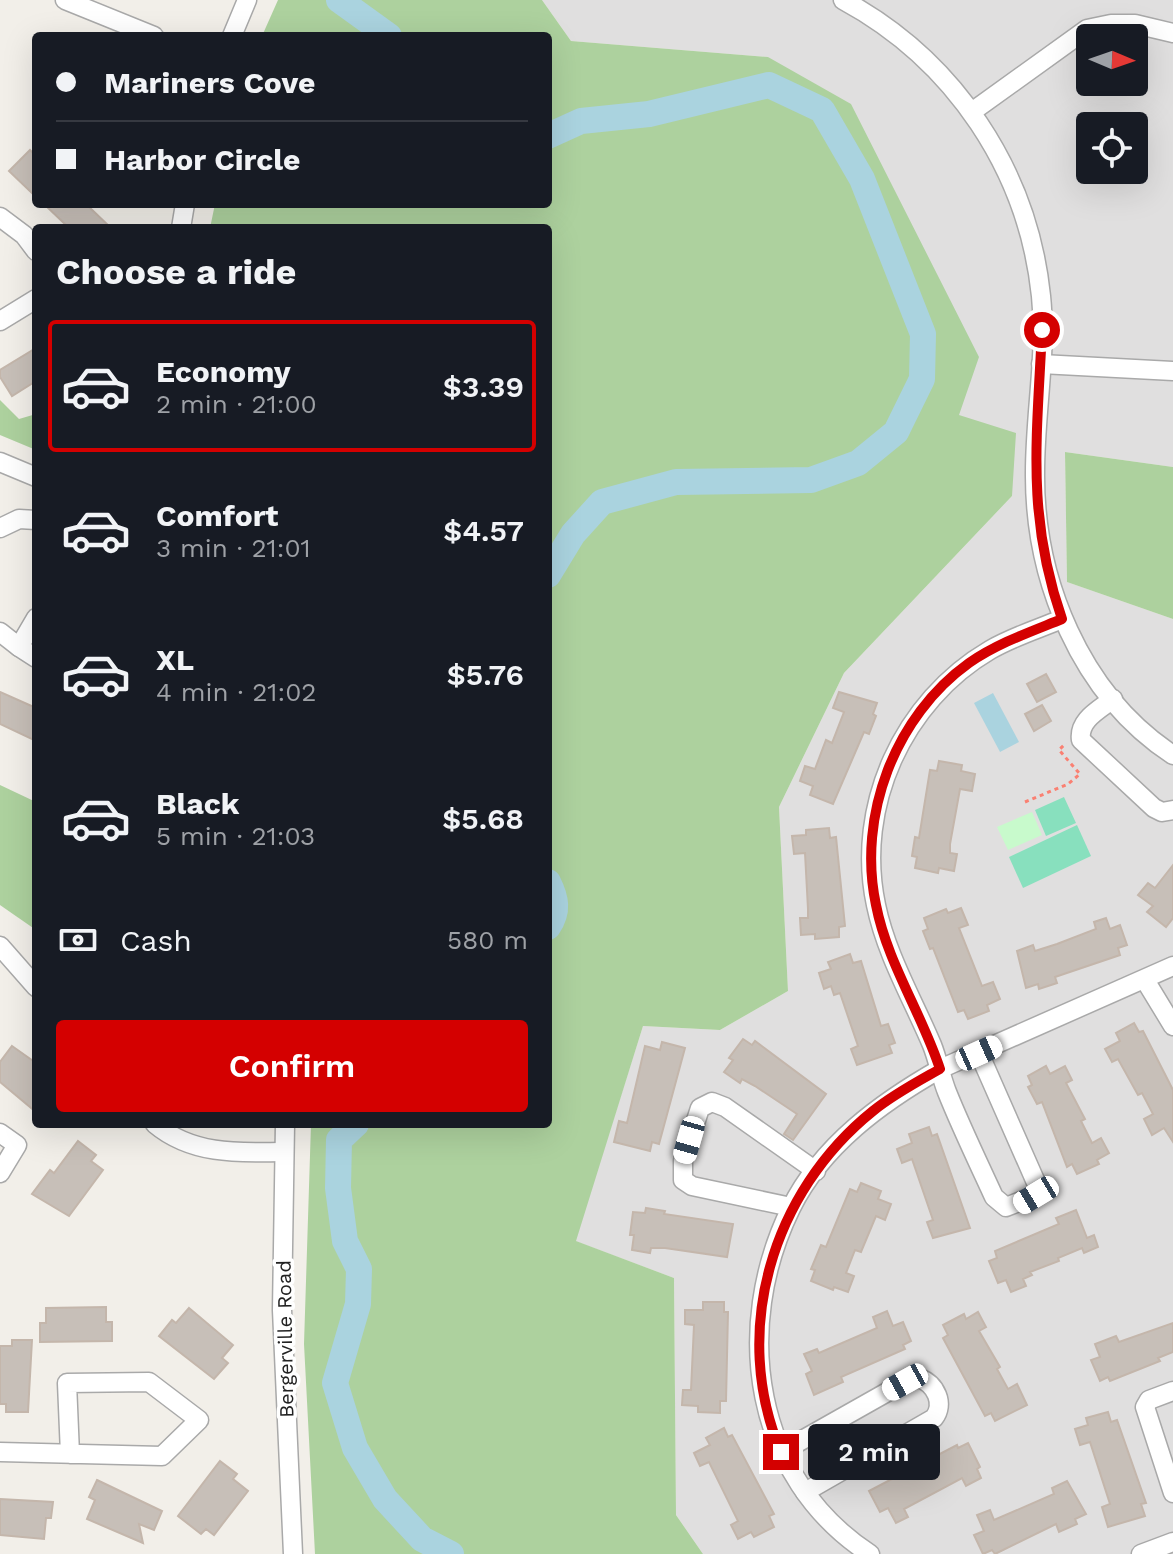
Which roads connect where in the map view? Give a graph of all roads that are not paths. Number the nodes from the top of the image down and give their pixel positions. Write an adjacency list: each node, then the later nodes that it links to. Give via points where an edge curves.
1 (65, 0): 4 (street)
2 (247, 0): 5 (street)
3 (843, 0): 7 (street, via 901,38)
4 (144, 32)
5 (234, 32)
6 (1173, 33): 7 (street, via 1135,24 1087,29)
7 (973, 111): 12 (street, via 1005,167 1029,232 1041,297)
8 (0, 217): 9 (street)
9 (32, 246)
10 (32, 301): 11 (street)
11 (0, 321)
12 (1041, 364): 13 (street); 18 (street, via 1036,511 1046,570)
13 (1173, 371)
14 (0, 462): 15 (street)
15 (32, 475)
16 (32, 520): 17 (street)
17 (0, 528)
18 (1062, 619): 23 (street); 32 (street, via 989,650 943,686 905,735 880,794 871,852 876,907)
19 (32, 625): 21 (street)
20 (0, 632): 21 (street)
21 (19, 647): 22 (street)
22 (32, 655)
23 (1113, 699): 24 (street); 25 (street, via 1085,721 1081,740 1154,808)
24 (1173, 755)
25 (1173, 810)
26 (0, 946): 29 (street)
27 (1173, 966): 28 (street)
28 (1145, 980): 30 (street); 31 (street)
29 (32, 982)
30 (1173, 1026)
31 (979, 1053): 32 (street); 32 (street, via 1038,1187 1036,1195 1021,1203 1006,1207 994,1197)
32 (940, 1069): 37 (street, via 870,1113)
33 (162, 1128): 36 (street, via 213,1150)
34 (285, 1128): 36 (street, Bergerville Road)
35 (0, 1133): 38 (street, via 17,1145)
36 (284, 1152): 47 (street, Bergerville Road, via 282,1338)
37 (816, 1171): 39 (street); 39 (street, via 725,1107 712,1102 700,1108 683,1161 683,1180)
38 (0, 1173)
39 (791, 1207): 42 (street, via 770,1265 758,1335 763,1398)
40 (1173, 1391): 45 (street, via 1149,1400 1145,1407)
41 (0, 1452): 43 (street)
42 (781, 1452): 44 (street); 44 (street, via 914,1379 926,1380 934,1389 940,1404 934,1418)
43 (70, 1454): 43 (street, via 162,1456 199,1420 149,1382 67,1383)
44 (805, 1492): 48 (street, via 837,1529)
45 (1173, 1493)
46 (1173, 1542): 49 (street)
47 (293, 1554)
48 (870, 1554)
49 (1141, 1554)

